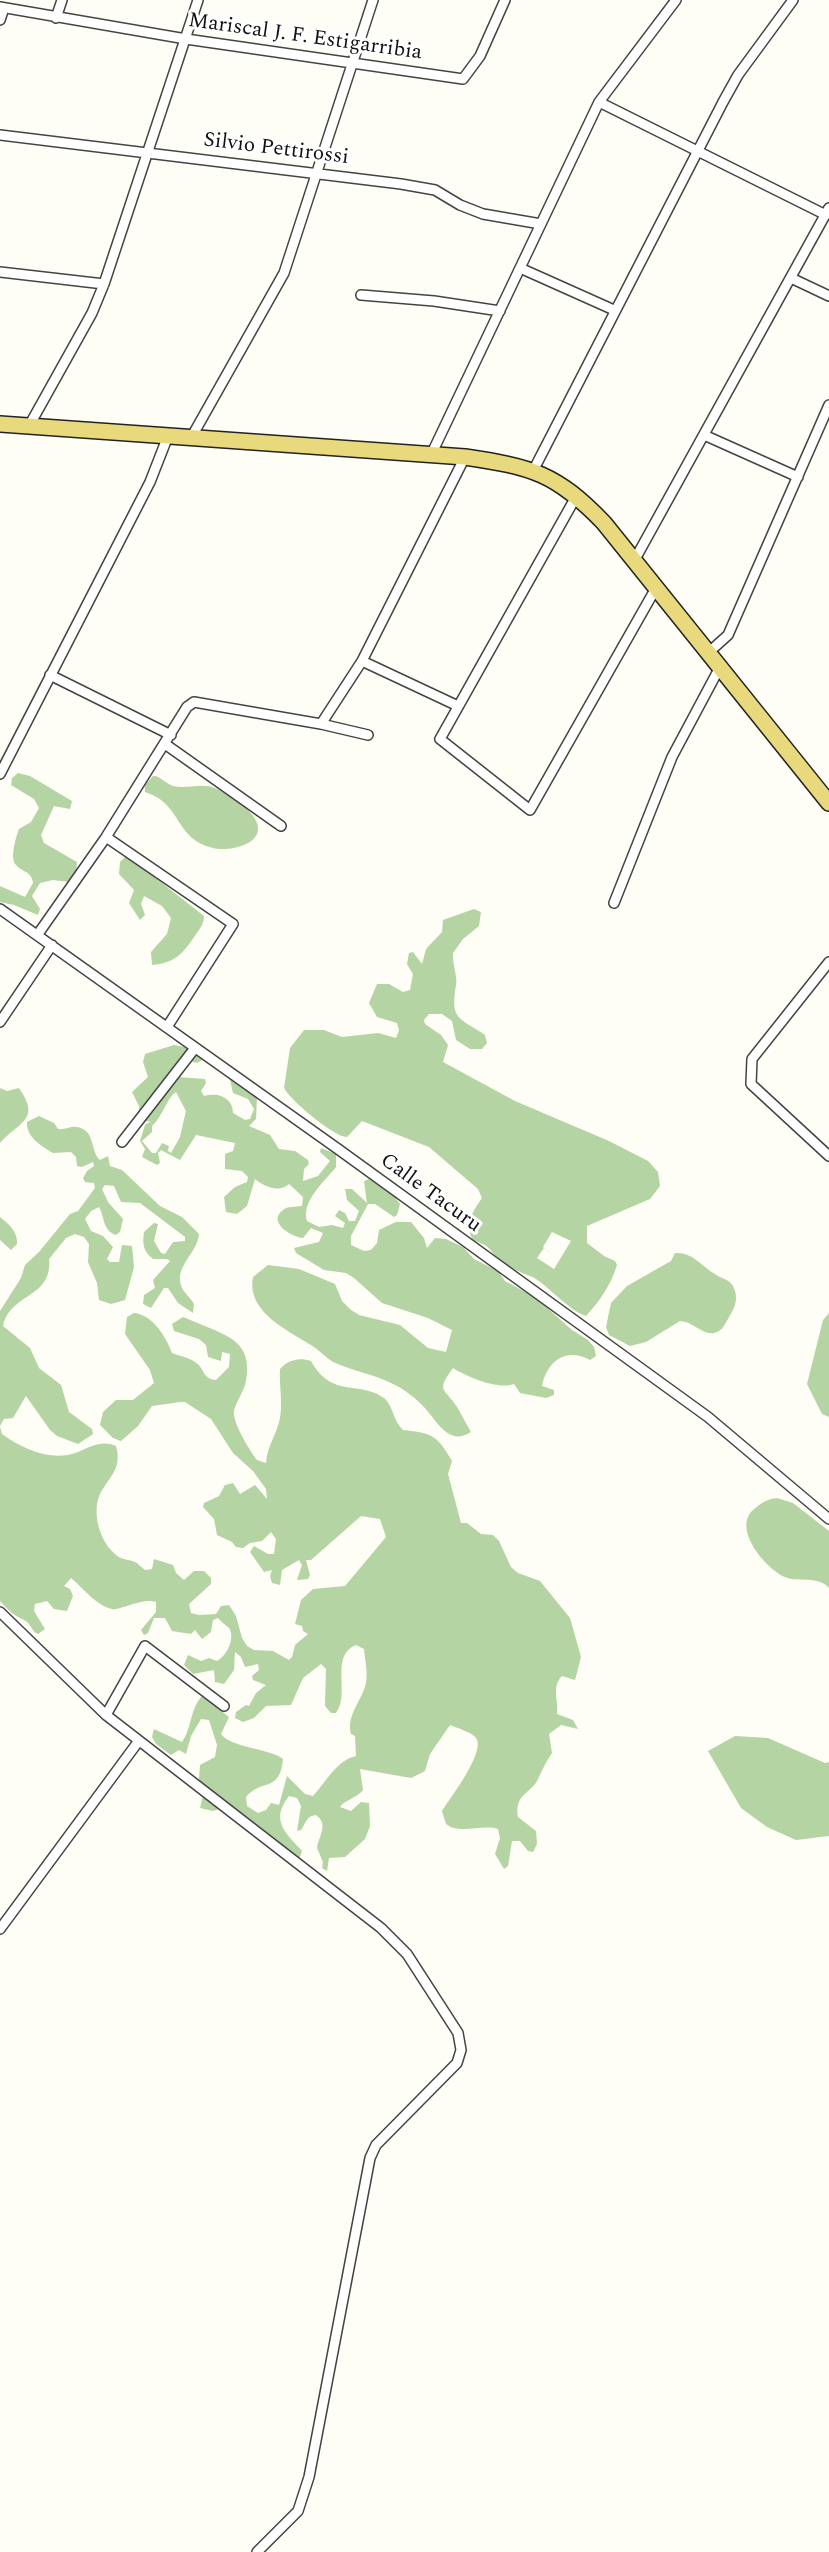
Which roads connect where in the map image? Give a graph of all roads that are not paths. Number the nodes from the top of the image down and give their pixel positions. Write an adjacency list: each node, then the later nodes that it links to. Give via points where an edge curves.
1 (62, 0): 8 (street)
2 (198, 0): 10 (street)
3 (373, 0): 11 (street)
4 (505, 0): 11 (street, Mariscal J. F. Estigarribia, via 480,56 463,79)
5 (676, 0): 12 (street)
6 (793, 0): 14 (street, via 738,75)
7 (2, 7): 8 (street, Mariscal J. F. Estigarribia); 9 (street)
8 (56, 18): 10 (street, Mariscal J. F. Estigarribia)
9 (0, 20)
10 (186, 39): 11 (street, Mariscal J. F. Estigarribia); 15 (street)
11 (352, 61): 16 (street)
12 (599, 102): 14 (street); 18 (street)
13 (0, 135): 15 (street, Silvio Pettirossi)
14 (697, 150): 17 (street); 25 (street)
15 (147, 153): 16 (street, Silvio Pettirossi); 22 (street)
16 (316, 173): 18 (street, Silvio Pettirossi, via 435,190 483,214); 32 (street, via 284,273)
17 (827, 212): 21 (street)
18 (541, 224): 19 (street)
19 (520, 268): 25 (street); 26 (street)
20 (0, 272): 22 (street)
21 (791, 278): 24 (street); 30 (street)
22 (104, 284): 29 (street)
23 (361, 295): 26 (street)
24 (829, 296)
25 (614, 310): 35 (street)
26 (500, 311): 33 (street)
27 (829, 405): 36 (street)
28 (0, 424): 29 (main road)
29 (29, 426): 31 (main road)
30 (704, 435): 36 (street); 38 (street)
31 (168, 436): 32 (main road); 43 (street, via 150,482)
32 (191, 438): 33 (main road)
33 (431, 455): 34 (main road)
34 (465, 457): 35 (main road); 41 (street)
35 (533, 471): 37 (main road)
36 (798, 477): 40 (street, via 728,635)
37 (577, 495): 38 (main road); 44 (street)
38 (634, 561): 39 (main road)
39 (656, 588): 40 (main road); 44 (street, via 531,810 440,739)
40 (708, 653): 42 (main road)
41 (362, 661): 44 (street); 45 (street)
42 (720, 667): 50 (main road); 53 (street, via 672,757)
43 (50, 675): 46 (street); 49 (street)
44 (458, 706)
45 (321, 724): 46 (street, via 194,702); 47 (street)
46 (171, 735): 48 (street)
47 (368, 735)
48 (165, 744): 51 (street); 52 (street)
49 (0, 774)
50 (829, 804)
51 (281, 826)
52 (106, 837): 55 (street); 59 (street, via 233,924)
53 (614, 903)
54 (0, 909): 55 (street, Calle Tacuru)
55 (38, 934): 56 (street, Calle Tacuru)
56 (52, 945): 58 (street); 59 (street, Calle Tacuru)
57 (829, 962): 62 (street, via 752,1059 749,1068 751,1084)
58 (0, 1022)
59 (167, 1027): 60 (street, Calle Tacuru)
60 (195, 1048): 61 (street); 63 (street, Calle Tacuru, via 708,1417)
61 (122, 1142)
62 (829, 1156)
63 (829, 1520)
64 (0, 1612): 66 (street)
65 (225, 1706): 66 (street, via 145,1646)
66 (106, 1715): 67 (street)
67 (138, 1742): 68 (street); 69 (street, via 381,1928 406,1954 458,2033 461,2050 457,2063 376,2145 370,2158 309,2477 298,2511)
68 (0, 1929)
69 (257, 2552)

